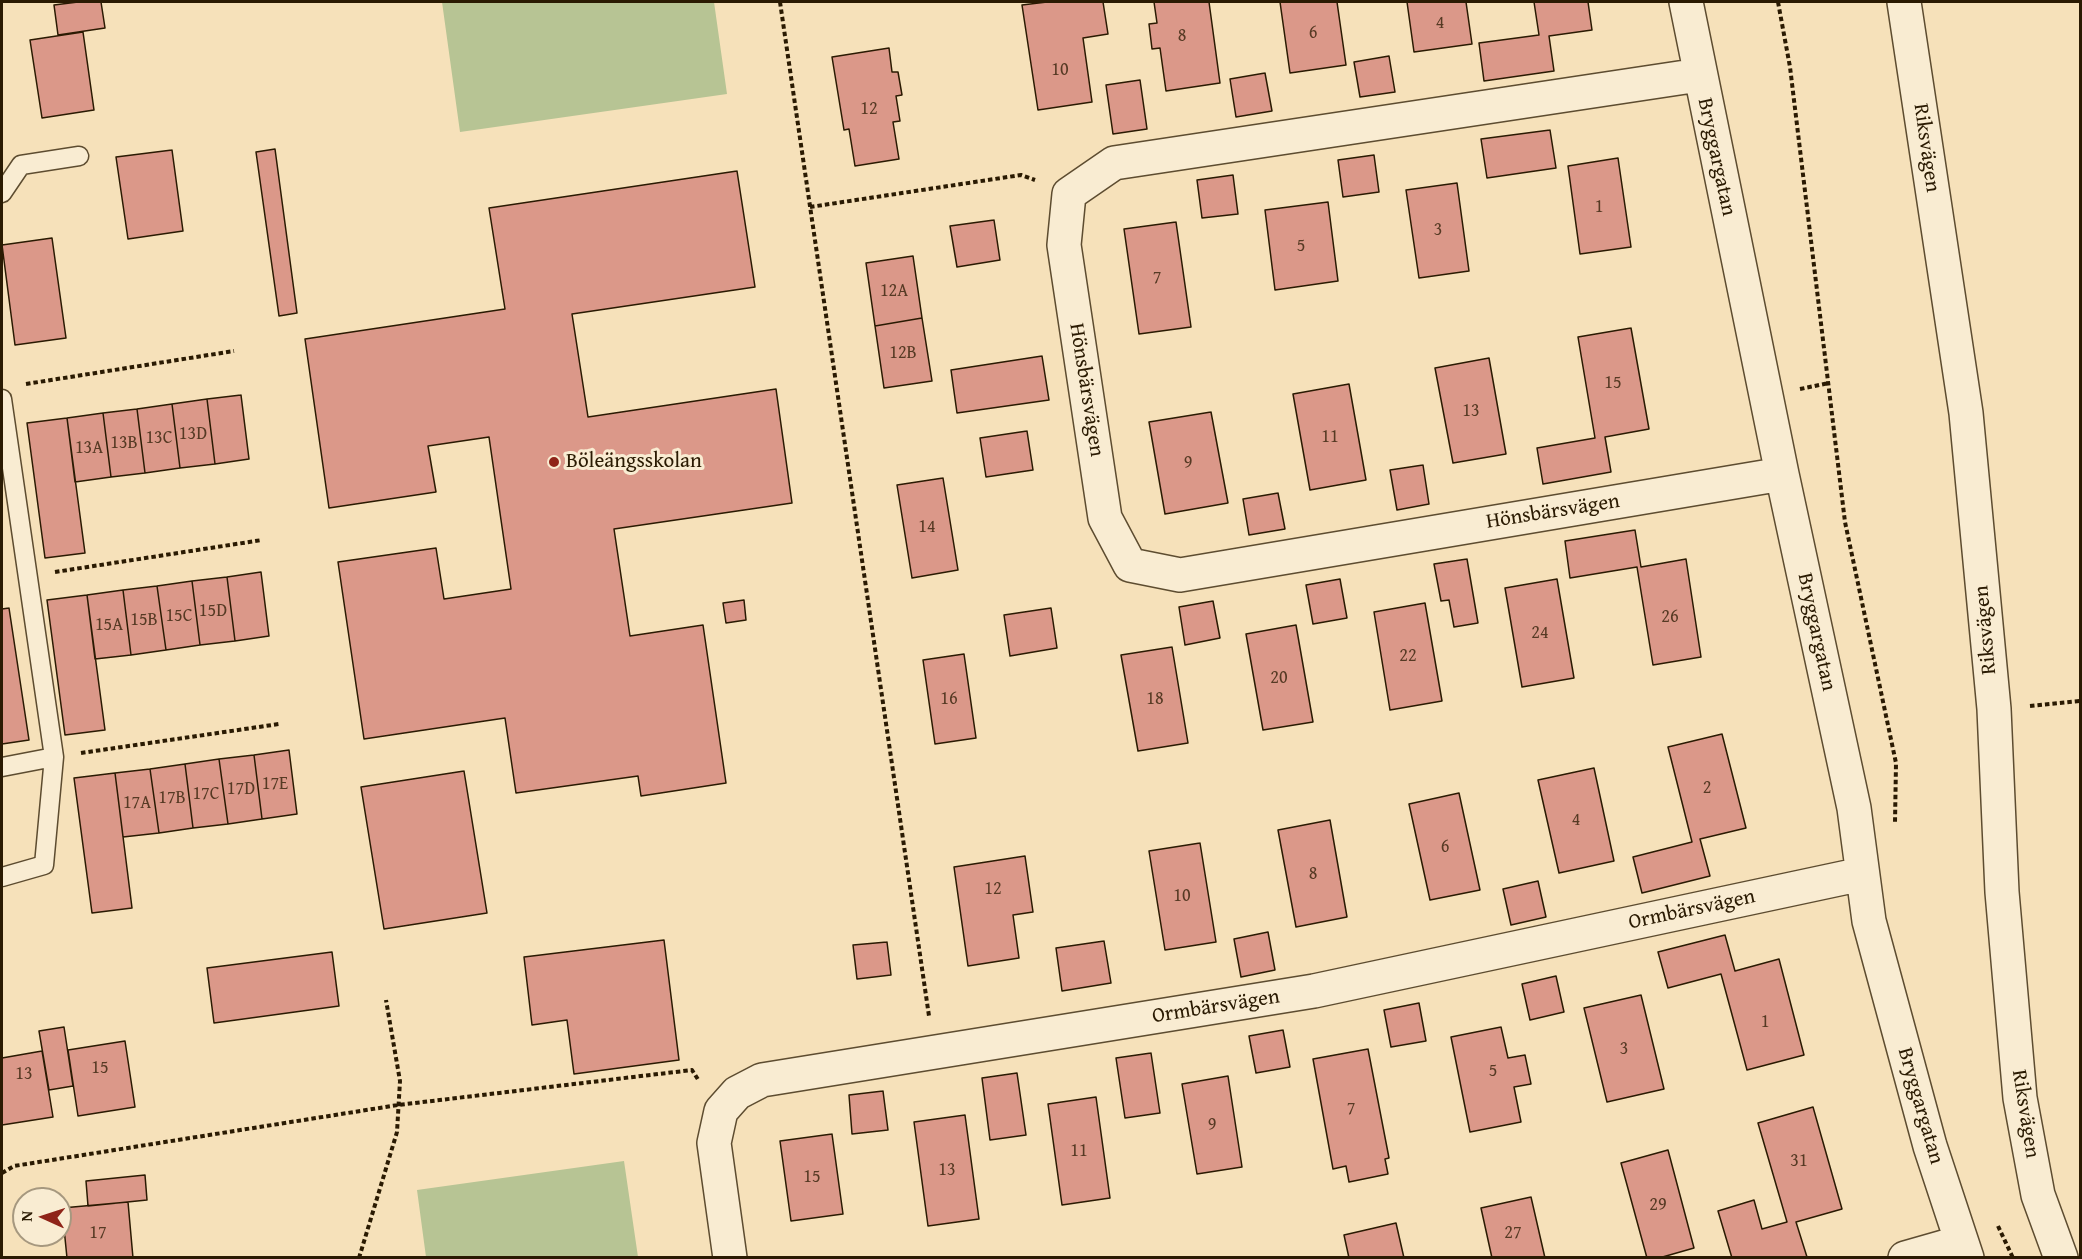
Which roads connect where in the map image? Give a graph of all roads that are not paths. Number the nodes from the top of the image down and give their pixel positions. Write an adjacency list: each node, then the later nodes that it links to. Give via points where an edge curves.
1 (1686, 2): 3 (street, Bryggargatan)
2 (1904, 2): 15 (street, Riksvägen, via 1966,413 1994,709 2002,892 2020,1098 2038,1196)
3 (1699, 75): 7 (street, Bryggargatan); 7 (street, Hönsbärsvägen, via 1114,164 1069,194 1064,245 1105,518 1130,565 1180,575)
4 (79, 156): 5 (lane, via 21,165)
5 (2, 194)
6 (2, 401): 8 (lane)
7 (1782, 474): 10 (street, Bryggargatan, via 1854,808)
8 (54, 758): 9 (lane); 11 (lane, via 44,865)
9 (2, 767)
10 (1862, 873): 12 (street, Bryggargatan, via 1881,966 1930,1146); 13 (street, Ormbärsvägen, via 1314,991 762,1080 737,1093 721,1111 714,1143)
11 (2, 877)
12 (1964, 1250): 14 (street)
13 (730, 1257)
14 (1905, 1257)
15 (2061, 1257)

